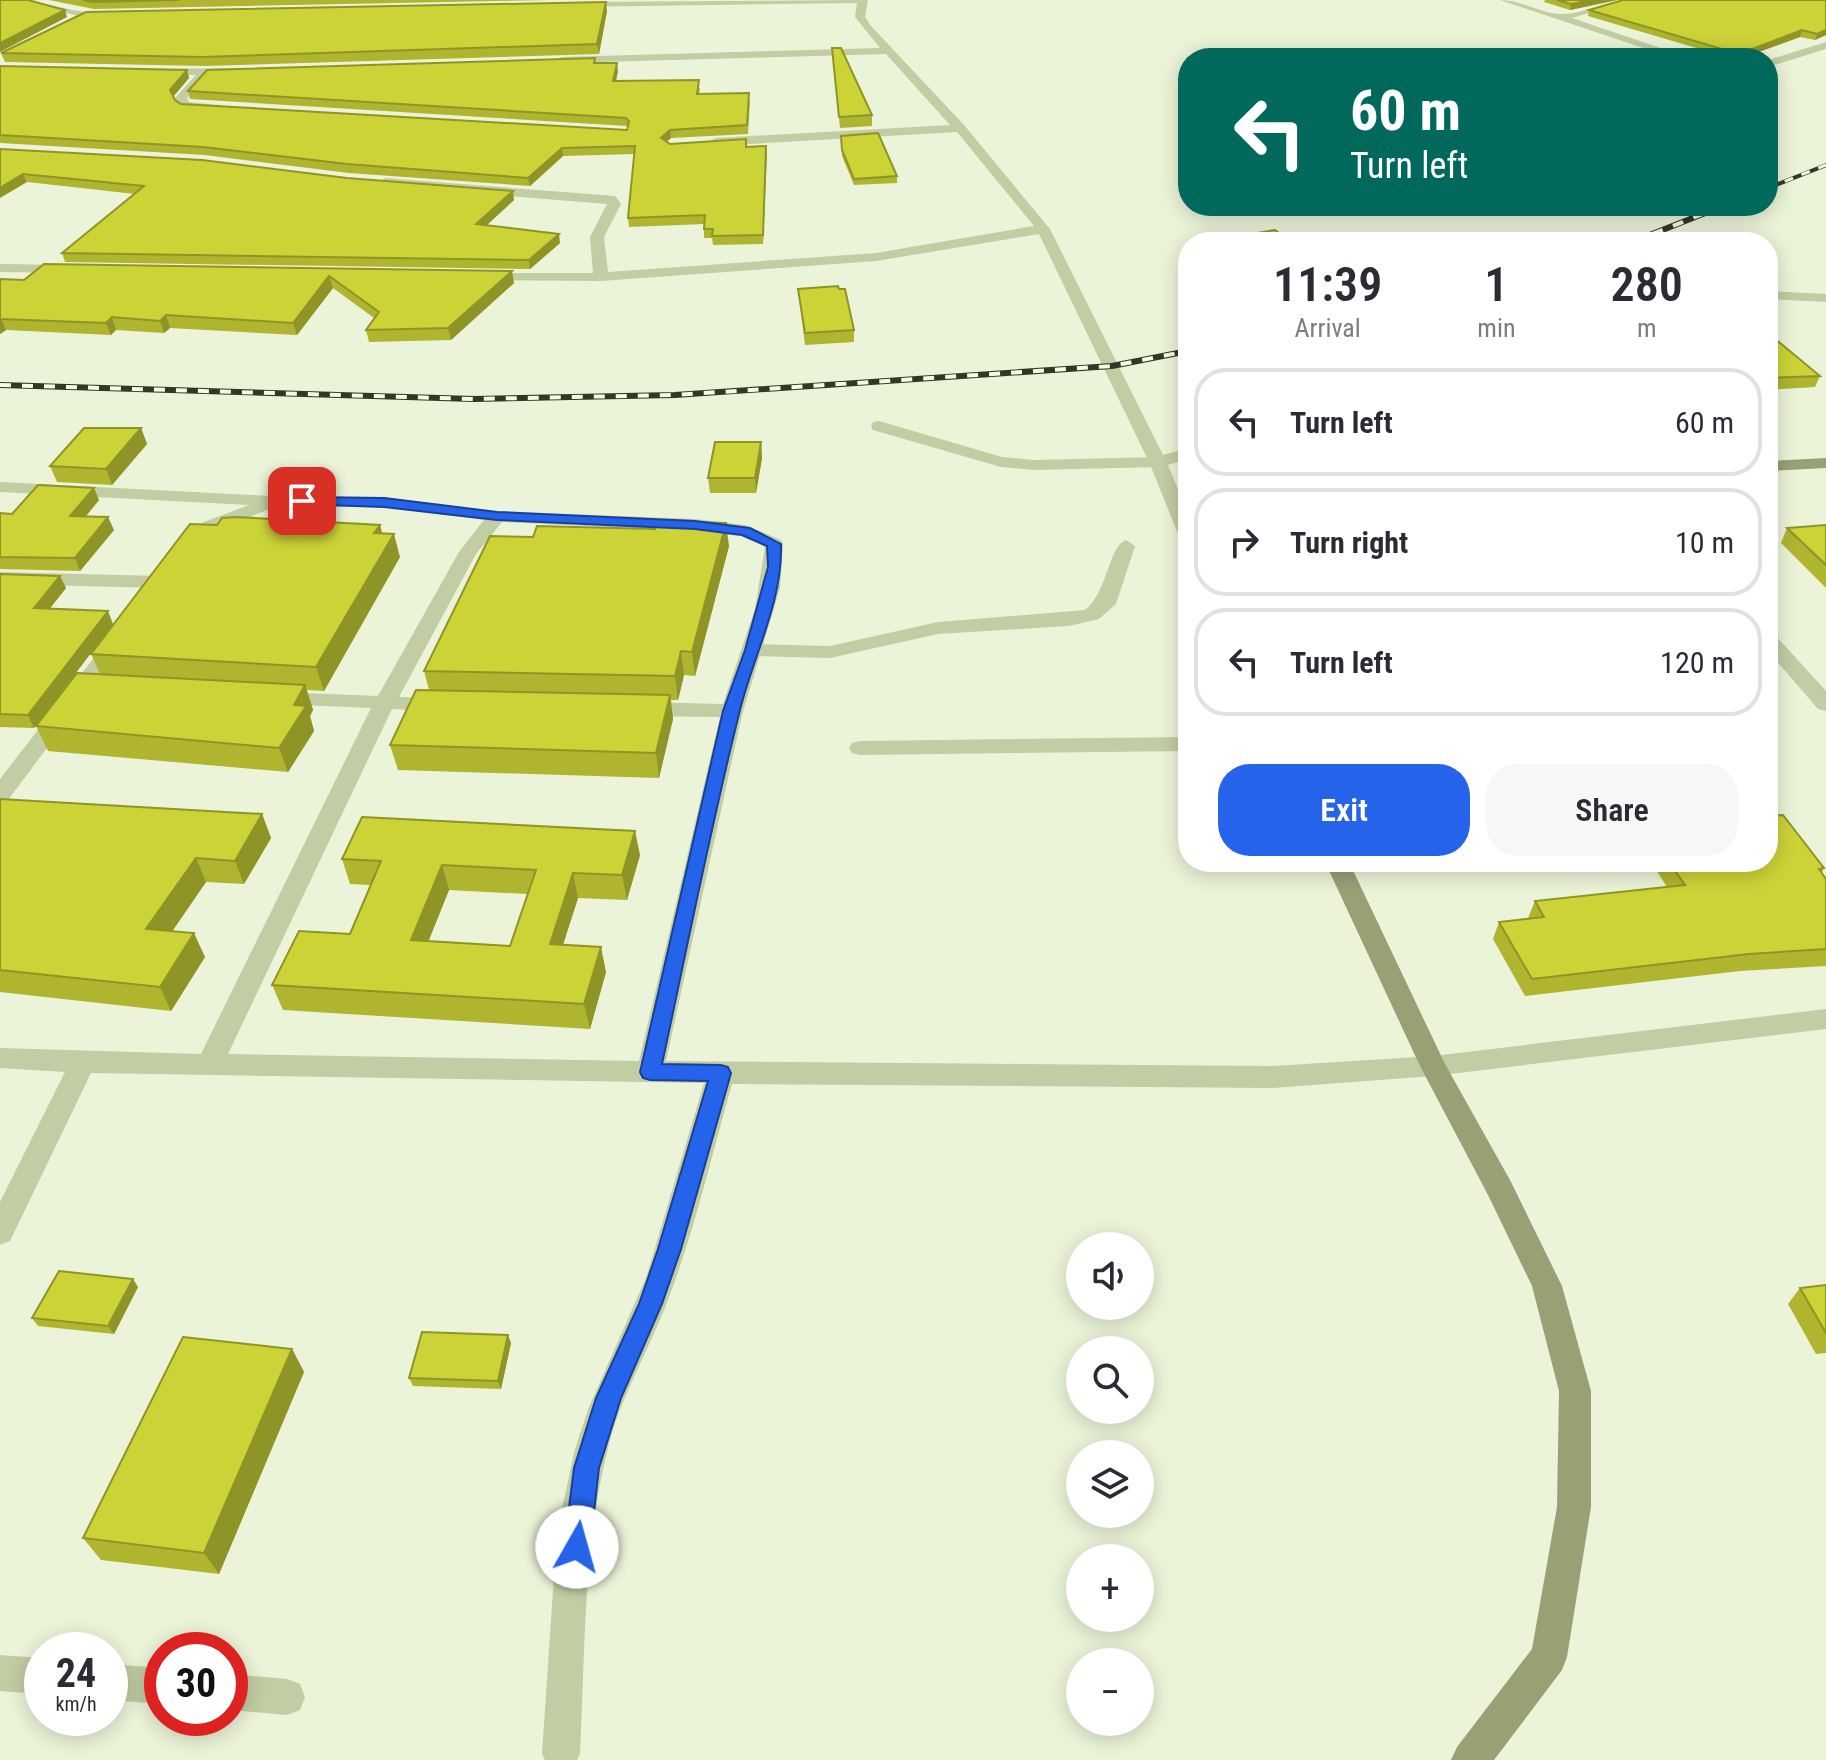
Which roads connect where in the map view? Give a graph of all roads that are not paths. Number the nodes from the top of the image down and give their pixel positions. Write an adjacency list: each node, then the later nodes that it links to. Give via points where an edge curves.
1 (19, 0): 8 (street)
2 (118, 0): 8 (street)
3 (862, 0): 6 (street); 13 (street, via 860,17)
4 (1505, 0): 9 (street)
5 (1626, 0): 9 (street)
6 (561, 6)
7 (117, 14): 8 (street)
8 (86, 15): 10 (street)
9 (1561, 18): 12 (street)
10 (71, 22)
11 (1826, 45): 15 (street)
12 (1653, 48)
13 (889, 51): 14 (street); 20 (street)
14 (548, 61)
15 (1778, 61)
16 (252, 70): 18 (street)
17 (147, 71): 18 (street)
18 (205, 72): 19 (street, via 181,98 184,105)
19 (231, 108)
20 (960, 128): 21 (street); 23 (street)
21 (698, 144)
22 (365, 181): 27 (street, via 610,199 614,204 597,237)
23 (1043, 229): 27 (street, via 876,257); 32 (street)
24 (0, 268): 25 (street)
25 (79, 270)
26 (463, 275): 27 (street)
27 (601, 277)
28 (1778, 296): 29 (street)
29 (1826, 298)
30 (879, 426): 32 (street, via 1001,462)
31 (1178, 456): 32 (street)
32 (1158, 462): 37 (street)
33 (1826, 463): 34 (street)
34 (1778, 465)
35 (0, 487): 36 (street)
36 (275, 501): 38 (street, via 384,502); 41 (street, via 203,529)
37 (1178, 511)
38 (497, 516): 44 (street, via 695,525 745,531 774,544 775,567); 49 (street, via 468,552)
39 (1126, 546): 44 (street, via 1106,604 1092,615 938,628 830,652)
40 (0, 578): 41 (street)
41 (160, 582): 42 (street)
42 (143, 606)
43 (126, 629): 46 (street)
44 (753, 650): 53 (street)
45 (1778, 650): 50 (street)
46 (83, 687): 47 (street); 56 (street)
47 (115, 689)
48 (258, 697): 49 (street)
49 (384, 704): 51 (street); 61 (street)
50 (1826, 704)
51 (463, 705)
52 (621, 708): 53 (street)
53 (731, 711): 63 (street)
54 (1178, 744): 55 (street)
55 (860, 748)
56 (1, 792)
57 (1342, 872): 62 (street)
58 (1826, 1019): 62 (street)
59 (0, 1058): 60 (street)
60 (83, 1062): 61 (street); 65 (street)
61 (210, 1063): 63 (street)
62 (1433, 1066): 64 (street, via 1273,1077); 71 (street, via 1547,1286 1575,1391 1574,1507 1549,1657)
63 (650, 1072): 64 (street)
64 (721, 1073): 70 (street, via 670,1249 608,1398 586,1468)
65 (0, 1232)
66 (0, 1673): 67 (street)
67 (24, 1675)
68 (248, 1694): 69 (street)
69 (287, 1697)
70 (561, 1754)
71 (1470, 1760)

